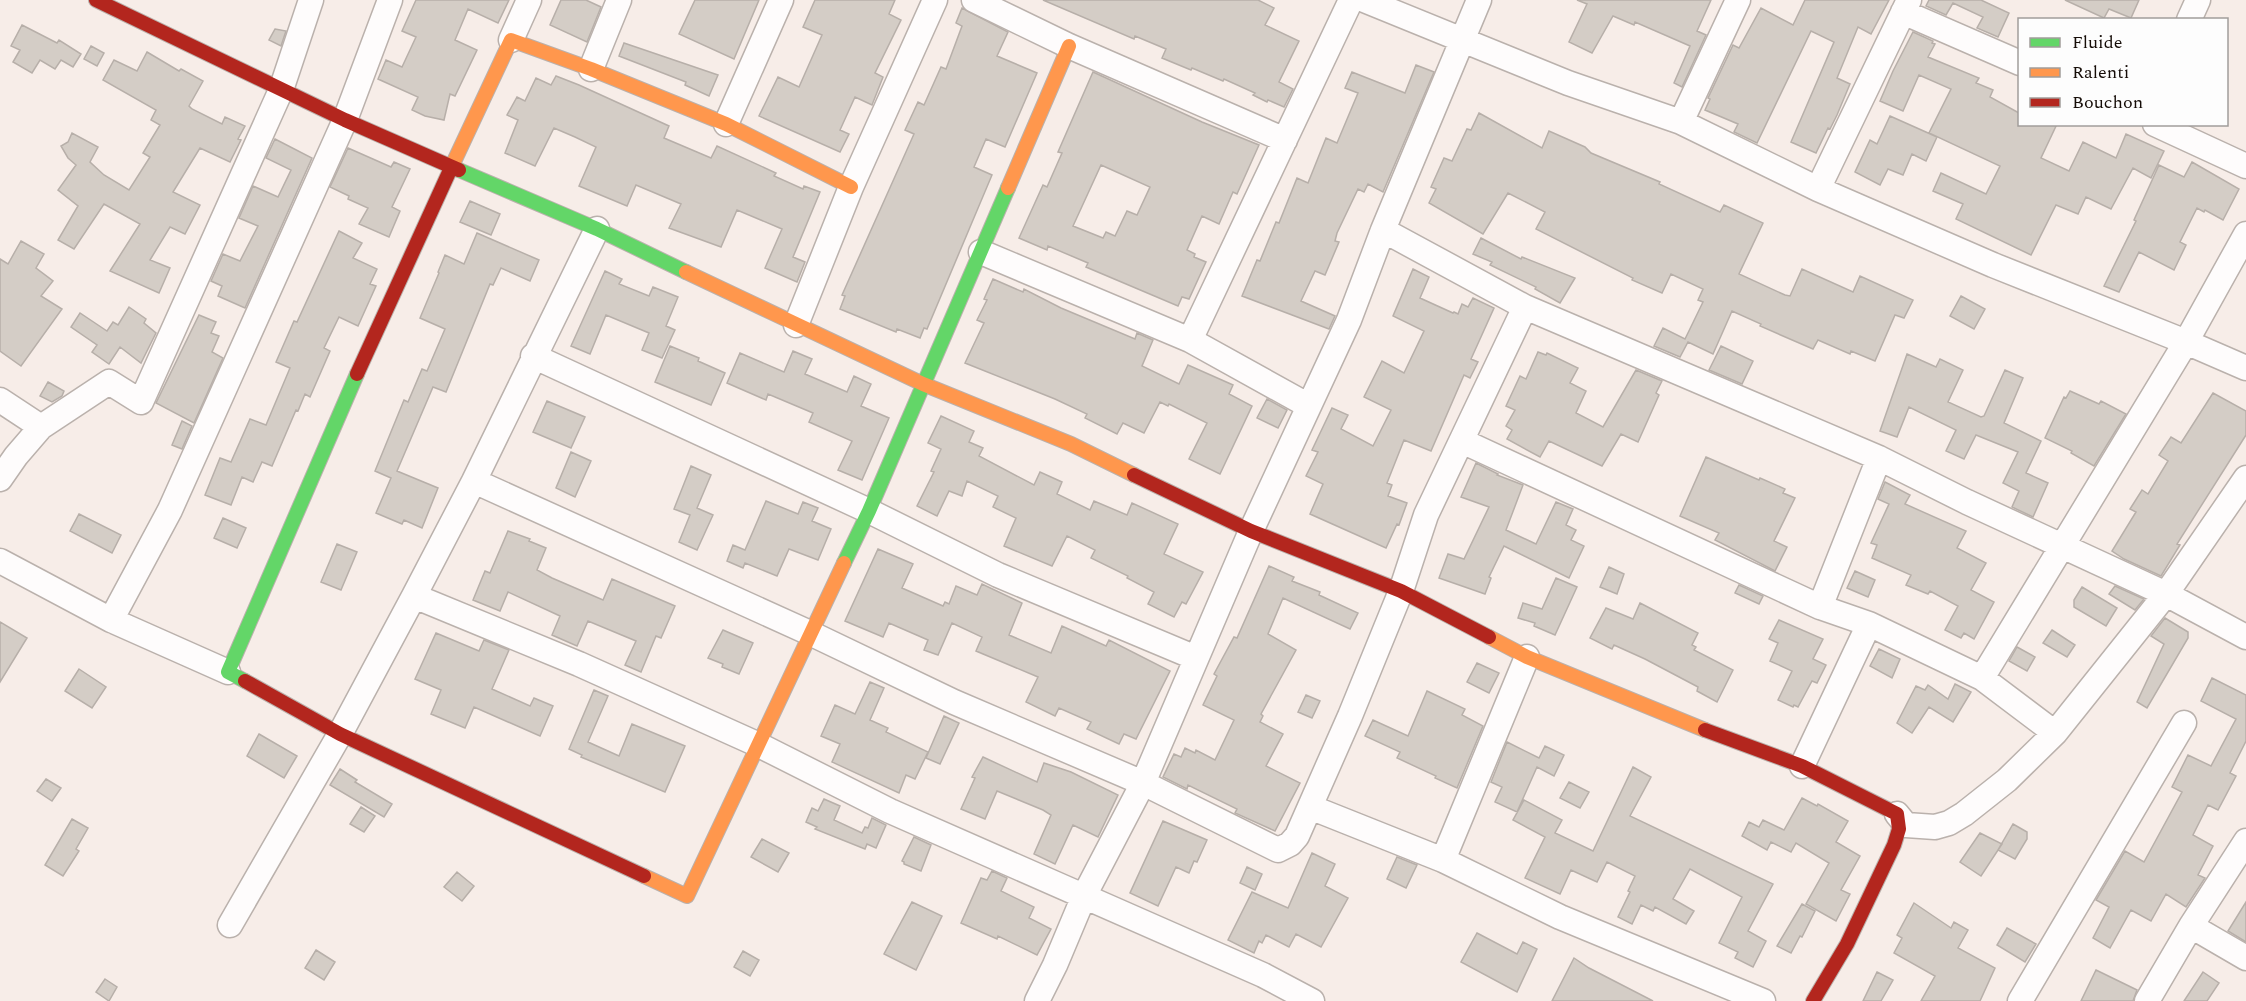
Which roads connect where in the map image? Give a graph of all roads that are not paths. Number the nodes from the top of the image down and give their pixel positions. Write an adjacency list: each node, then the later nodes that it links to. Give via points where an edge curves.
1 (96, 0): 21 (street)
2 (311, 0): 21 (street)
3 (390, 0): 22 (street)
4 (529, 0): 16 (street)
5 (619, 0): 20 (street)
6 (781, 0): 24 (street)
7 (935, 0): 29 (street)
8 (974, 0): 18 (street)
9 (1352, 0): 26 (street)
10 (1364, 0): 17 (street)
11 (1479, 0): 17 (street)
12 (1738, 0): 23 (street)
13 (2198, 0): 15 (street)
14 (1906, 6): 19 (street); 30 (street)
15 (2190, 18)
16 (511, 40): 20 (street); 28 (street)
17 (1462, 41): 23 (street); 32 (street)
18 (1069, 46): 26 (street); 34 (street)
19 (2018, 62)
20 (591, 69): 24 (street)
21 (281, 90): 22 (street); 44 (street, via 141,402 109,382)
22 (345, 120): 28 (street); 58 (street, via 170,510)
23 (1681, 122): 30 (street)
24 (726, 124): 29 (street)
25 (2159, 126): 27 (street)
26 (1285, 140): 37 (street)
27 (2246, 166)
28 (451, 167): 31 (street); 64 (street, via 293,517)
29 (851, 187): 36 (street)
30 (1818, 189): 38 (street)
31 (597, 229): 36 (street); 39 (street)
32 (1383, 231): 35 (street); 43 (street, via 1349,320)
33 (2246, 234): 38 (street)
34 (981, 252): 37 (street); 41 (street)
35 (1525, 307): 45 (street); 46 (street)
36 (796, 325): 41 (street)
37 (1190, 340): 43 (street)
38 (2186, 342): 40 (street); 52 (street)
39 (533, 356): 49 (street); 50 (street)
40 (2246, 369)
41 (923, 384): 50 (street); 51 (street, via 1071,444)
42 (0, 400): 44 (street)
43 (1309, 406): 51 (street)
44 (41, 427): 48 (street)
45 (1462, 441): 54 (street, via 1426,515); 57 (street)
46 (1878, 458): 52 (street); 57 (street)
47 (2246, 478): 55 (street)
48 (0, 479)
49 (474, 480): 56 (street); 60 (street)
50 (869, 511): 60 (street); 63 (street, via 998,575)
51 (1251, 531): 54 (street); 63 (street)
52 (2063, 547): 55 (street); 65 (street)
53 (0, 561): 58 (street)
54 (1401, 591): 62 (street); 72 (street)
55 (2166, 594): 61 (street); 67 (street)
56 (414, 596): 68 (street); 69 (street)
57 (1820, 607): 59 (street)
58 (111, 620): 64 (street)
59 (1869, 624): 65 (street); 70 (street)
60 (812, 634): 69 (street); 71 (street, via 954,702)
61 (2246, 637)
62 (1527, 657): 70 (street, via 1676,720); 75 (street)
63 (1196, 658): 71 (street)
64 (228, 672): 68 (street)
65 (1982, 678): 67 (street)
66 (2184, 723): 84 (street)
67 (2055, 733): 73 (street, via 2007,780 1949,823 1935,827 1906,825)
68 (340, 734): 69 (street, via 687,896); 77 (street)
69 (759, 745): 76 (street, via 890,812)
70 (1802, 766): 73 (street)
71 (1143, 783): 72 (street, via 1278,850 1297,836); 76 (street)
72 (1310, 807): 75 (street)
73 (1897, 814): 83 (street, via 1899,829 1894,845 1847,944)
74 (2246, 842): 78 (street)
75 (1443, 860): 82 (street, via 1560,917)
76 (1084, 896): 80 (street); 81 (street, via 1263,975)
77 (230, 925)
78 (2191, 926): 79 (street); 85 (street)
79 (2246, 958)
80 (1037, 1001)
81 (1312, 1001)
82 (1763, 1001)
83 (1813, 1001)
84 (2020, 1001)
85 (2147, 1001)

